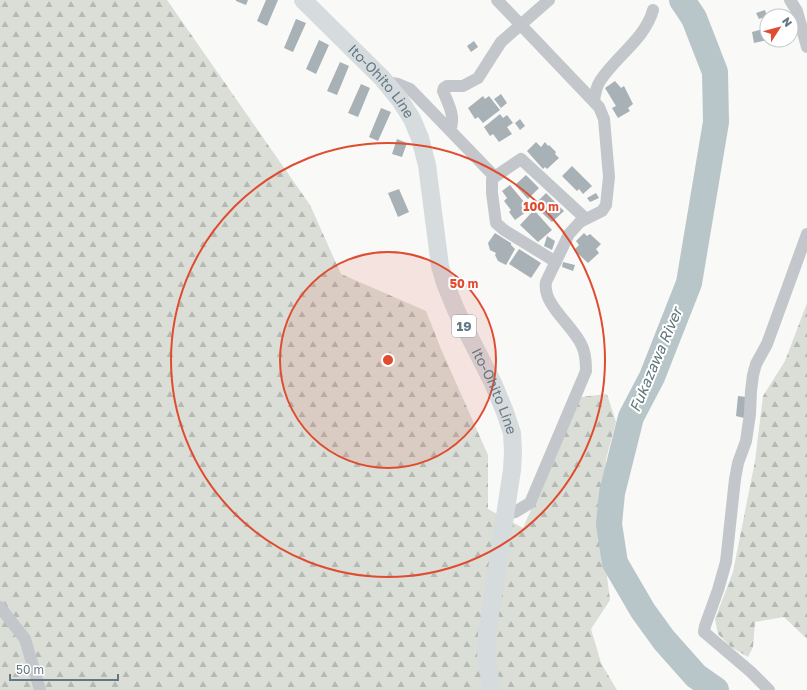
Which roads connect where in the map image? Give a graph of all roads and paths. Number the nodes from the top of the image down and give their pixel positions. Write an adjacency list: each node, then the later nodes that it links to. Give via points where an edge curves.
1 (303, 0): 8 (main road, Ito-Ohito Line / 19)
2 (497, 0): 6 (street)
3 (549, 0): 6 (street)
4 (790, 0): 7 (street, via 797,11)
5 (653, 10): 9 (street, via 651,18 632,46 600,81)
6 (520, 24): 9 (street); 10 (street, via 500,42 478,78 463,86 444,88 451,114)
7 (807, 47)
8 (385, 82): 10 (street, via 410,89); 15 (main road, Ito-Ohito Line / 19, via 400,100 420,138 427,165 440,266 445,283 493,383 512,433 513,452)
9 (594, 101): 12 (street, via 604,119 608,193 602,211)
10 (450, 130): 11 (street)
11 (495, 177): 12 (street, via 521,159); 14 (street, via 492,180 496,222 504,230)
12 (586, 219): 14 (street, via 569,234)
13 (807, 234): 19 (street, via 753,375 746,442 735,479 726,562 704,632)
14 (556, 262): 15 (street, via 546,282 546,294 583,347 586,371 530,503)
15 (505, 514): 18 (main road, Ito-Ohito Line / 19, via 487,634 486,657)
16 (0, 607): 17 (street, via 25,639)
17 (40, 690)
18 (492, 690)
19 (770, 690)

